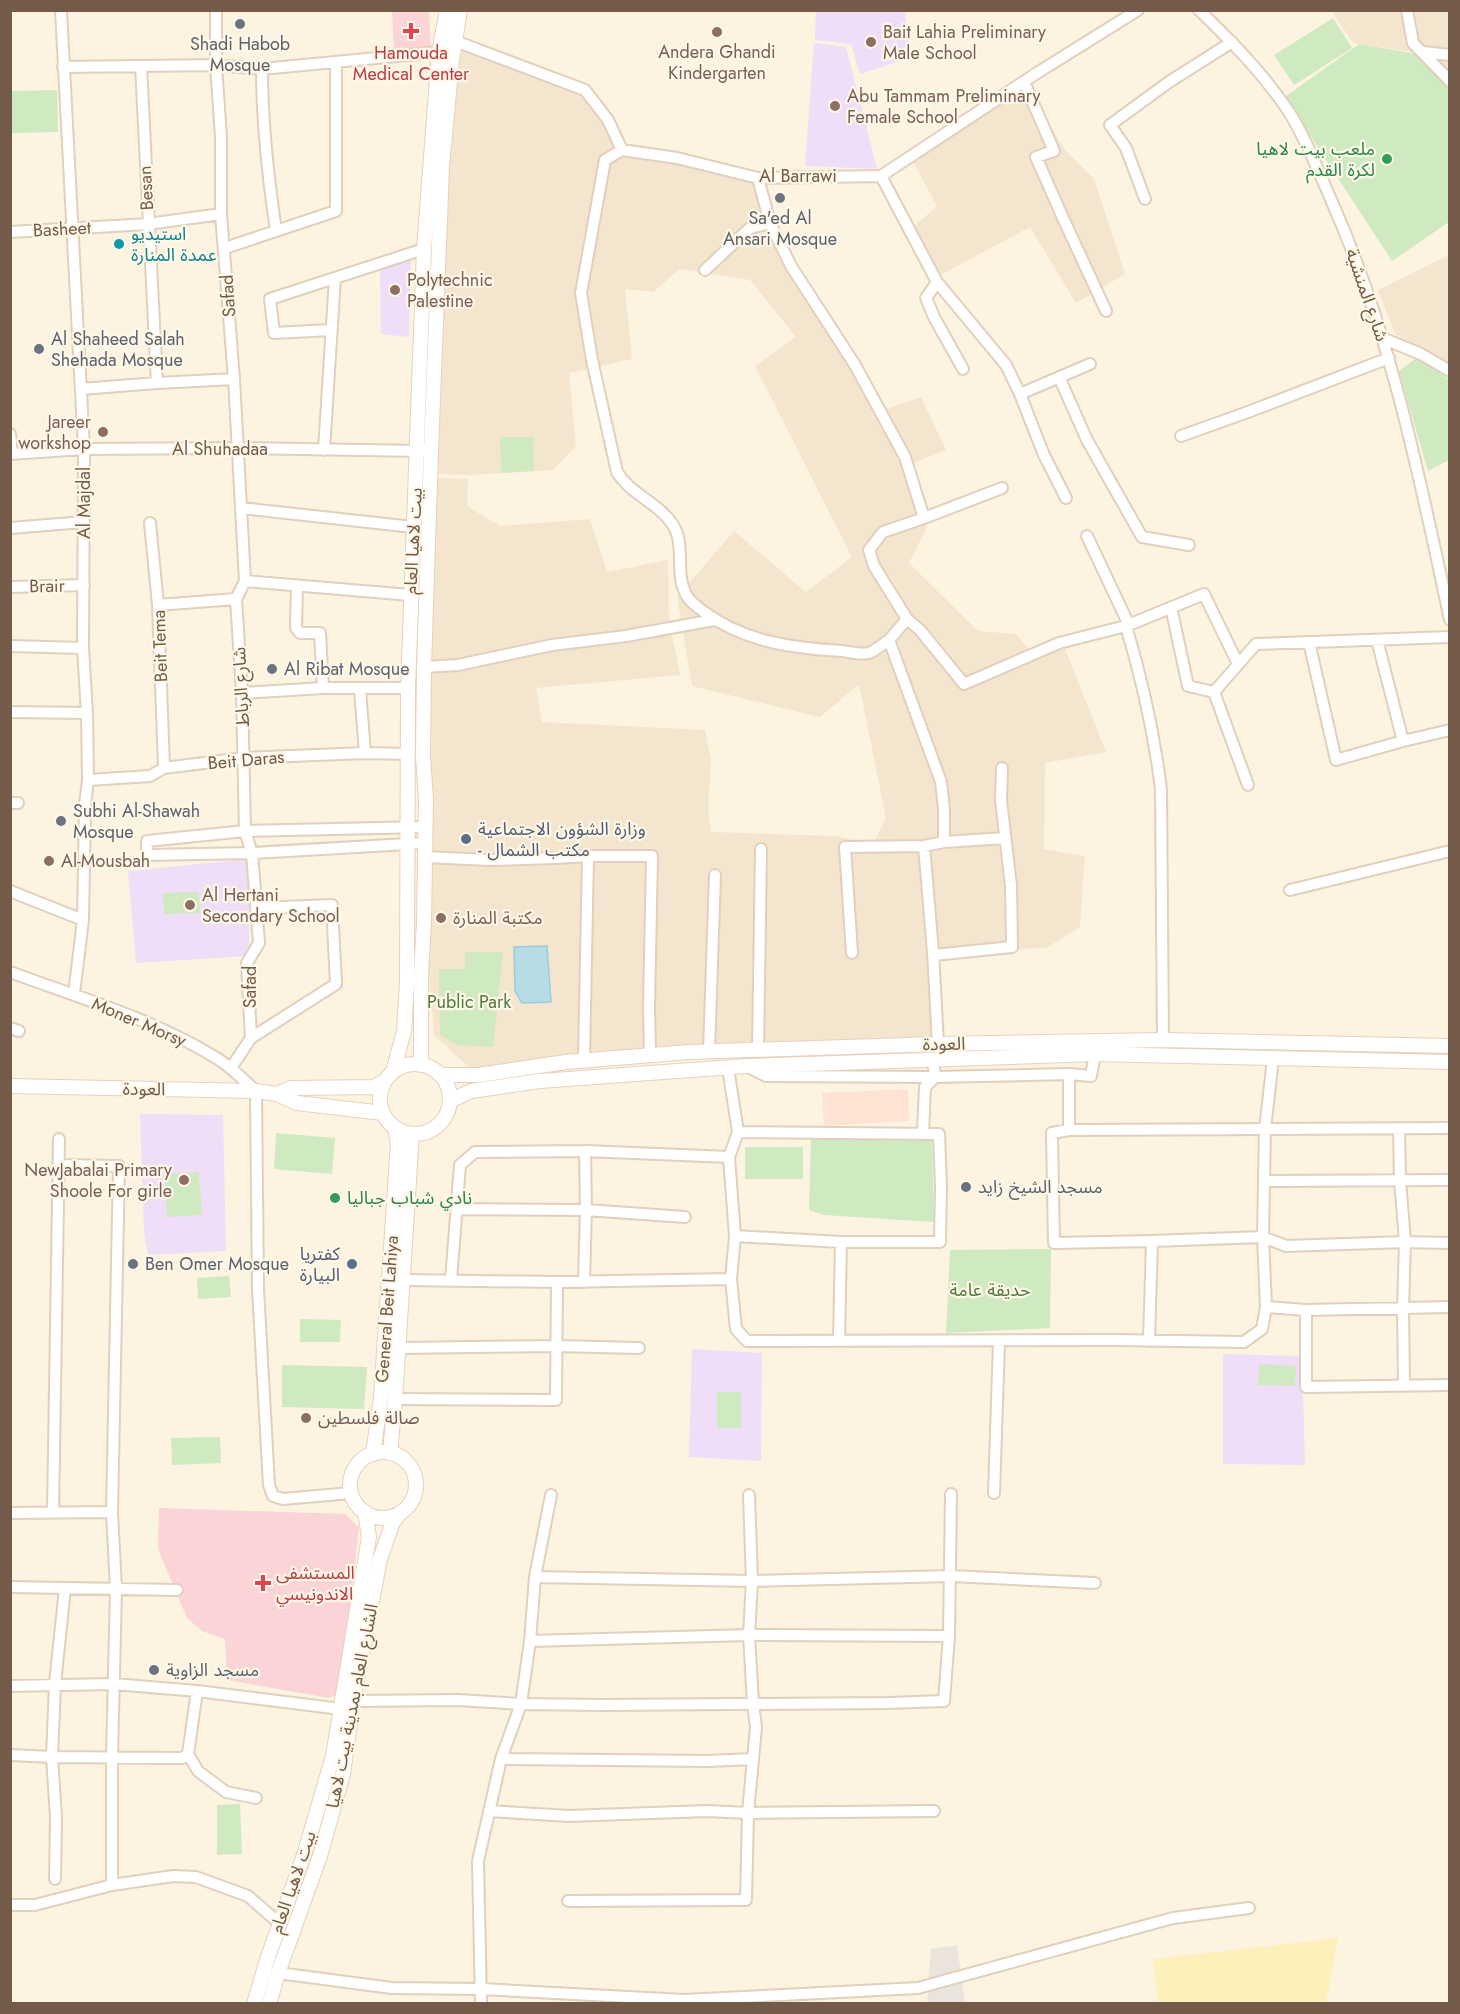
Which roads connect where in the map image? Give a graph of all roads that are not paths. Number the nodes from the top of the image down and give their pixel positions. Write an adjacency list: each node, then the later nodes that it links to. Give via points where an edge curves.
1 (61, 10): 16 (street, Al Majdal)
2 (216, 10): 14 (street, Safad)
3 (447, 10): 10 (main road, بيت لاهيا العام)
4 (460, 10): 8 (main road, بيت لاهيا العام)
5 (1138, 10): 19 (street)
6 (1199, 10): 9 (street, شارع المنشية)
7 (1407, 10): 11 (street, via 1413,43)
8 (455, 41): 20 (street, via 585,90 608,120); 52 (main road, بيت لاهيا العام, via 442,167)
9 (1232, 42): 23 (street, via 1110,125 1126,148); 37 (street, شارع المنشية, via 1262,74 1290,114 1345,231)
10 (439, 52): 13 (street); 31 (main road, بيت لاهيا العام)
11 (1423, 52): 12 (street); 18 (street)
12 (1449, 56)
13 (336, 62): 17 (street); 28 (street, via 336,211)
14 (216, 65): 15 (street); 17 (street); 24 (street, Safad)
15 (141, 66): 16 (street); 26 (street, Besan)
16 (63, 67): 27 (street, Al Majdal)
17 (262, 69): 28 (street, via 266,170)
18 (1449, 81)
19 (1024, 82): 21 (street); 35 (street, via 1054,151 1036,157)
20 (622, 150): 22 (street, Al Barrawi, via 677,158); 73 (street, via 605,160 581,293 592,360 616,472 673,525 686,594)
21 (881, 176): 22 (street, Al Barrawi); 34 (street)
22 (758, 178): 25 (street)
23 (1145, 199)
24 (221, 214): 26 (street, Basheet); 30 (street, Safad)
25 (770, 223): 32 (street, via 750,228); 57 (street, via 791,266 855,365 905,457)
26 (148, 224): 27 (street, Basheet); 44 (street, Besan)
27 (72, 228): 29 (street, Basheet); 45 (street, Al Majdal)
28 (276, 231): 30 (street)
29 (10, 232)
30 (225, 249): 43 (street, Safad)
31 (424, 249): 33 (street); 52 (main road, بيت لاهيا العام)
32 (705, 270)
33 (335, 278): 36 (street); 36 (street, via 270,298 274,333)
34 (937, 282): 40 (street, via 926,298); 46 (street, via 1006,365)
35 (1106, 311)
36 (331, 330): 51 (street)
37 (1382, 338): 38 (street, شارع المنشية); 41 (street)
38 (1389, 358): 48 (street); 74 (street, شارع المنشية, via 1421,482)
39 (1090, 364): 42 (street)
40 (963, 369)
41 (1449, 371)
42 (1059, 377): 46 (street); 63 (street, via 1087,440 1142,537)
43 (234, 379): 44 (street); 49 (street, Safad)
44 (157, 383): 45 (street)
45 (81, 389): 50 (street, Al Majdal)
46 (1020, 394): 55 (street)
47 (10, 434): 53 (street)
48 (1181, 436)
49 (238, 448): 50 (street, Al Shuhadaa); 51 (street, Al Shuhadaa); 56 (street, Safad)
50 (84, 449): 53 (street, Al Shuhadaa); 58 (street, Al Majdal)
51 (324, 450): 52 (street, Al Shuhadaa)
52 (424, 451): 60 (main road, بيت لاهيا العام); 83 (main road, بيت لاهيا العام)
53 (11, 454)
54 (1002, 488): 57 (street)
55 (1066, 498)
56 (241, 508): 60 (street); 64 (street, Safad)
57 (924, 518): 72 (street, via 883,532 869,550 874,566)
58 (84, 522): 61 (street); 65 (street, Al Majdal)
59 (150, 523): 70 (street, Beit Tema)
60 (413, 526): 68 (main road, بيت لاهيا العام)
61 (10, 528)
62 (1087, 536): 75 (street)
63 (1189, 545)
64 (245, 581): 66 (street); 69 (street)
65 (84, 585): 67 (street, Brair); 81 (street, Al Majdal)
66 (297, 586): 68 (street); 84 (street, via 296,628 300,633 320,633)
67 (10, 587)
68 (410, 595): 85 (main road, بيت لاهيا العام)
69 (236, 599): 70 (street); 88 (street, شارع الرباط)
70 (158, 605): 96 (street, Beit Tema)
71 (1171, 607): 75 (street); 82 (street, via 1204,594); 87 (street, via 1188,687)
72 (907, 619): 75 (street, via 964,684 1059,643); 77 (street)
73 (714, 620): 77 (street, via 771,643 819,651 868,653); 83 (street, via 552,645 458,665)
74 (1449, 620)
75 (1127, 625): 122 (street, via 1149,713 1161,789)
76 (1449, 637): 78 (street)
77 (889, 640): 104 (street, via 941,782)
78 (1377, 640): 79 (street); 92 (street)
79 (1309, 642): 82 (street, via 1256,644); 92 (street, via 1336,760)
80 (10, 646): 81 (street)
81 (83, 648): 90 (street, Al Majdal)
82 (1238, 664): 87 (street)
83 (424, 667): 101 (main road, بيت لاهيا العام)
84 (323, 688): 86 (street); 88 (street)
85 (408, 688): 86 (street); 94 (main road, بيت لاهيا العام)
86 (360, 689): 93 (street)
87 (1214, 692): 99 (street)
88 (242, 693): 95 (street, شارع الرباط)
89 (10, 712): 90 (street)
90 (87, 713): 98 (street, Al Majdal)
91 (1449, 730): 92 (street)
92 (1403, 741)
93 (364, 753): 94 (street, Beit Daras); 95 (street, Beit Daras)
94 (407, 754): 100 (main road, بيت لاهيا العام)
95 (244, 758): 96 (street, Beit Daras); 102 (street, شارع الرباط)
96 (164, 768): 98 (street, Beit Daras, via 150,777)
97 (1002, 768): 103 (street)
98 (88, 780): 116 (street, Al Majdal)
99 (1248, 785)
100 (407, 827): 101 (street); 102 (street); 105 (main road, بيت لاهيا العام)
101 (425, 827): 108 (main road, بيت لاهيا العام)
102 (245, 831): 110 (street, Safad); 110 (street, via 147,841 147,855)
103 (1005, 838): 104 (street); 118 (street, via 1012,947)
104 (944, 842): 106 (street)
105 (408, 843): 108 (street); 110 (street); 139 (main road, بيت لاهيا العام, via 404,1031)
106 (924, 846): 117 (street, via 845,847); 118 (street)
107 (761, 849): 125 (street)
108 (424, 850): 111 (street, via 490,860); 133 (main road, بيت لاهيا العام)
109 (1449, 851): 113 (street)
110 (252, 853): 115 (street, Safad)
111 (588, 856): 127 (street, via 652,856); 131 (street)
112 (715, 875): 126 (street)
113 (1290, 890)
114 (10, 891): 116 (street)
115 (256, 908): 121 (street, Safad, via 259,943 247,963); 121 (street, via 332,905 336,984)
116 (83, 920): 120 (street, Al Majdal)
117 (852, 953)
118 (934, 955): 123 (street)
119 (10, 972): 120 (street, Moner Morsy)
120 (74, 994): 135 (street, Moner Morsy, via 164,1030)
121 (252, 1038): 135 (street)
122 (1163, 1040): 123 (main road, العودة); 124 (main road, العودة)
123 (938, 1044): 125 (main road, العودة)
124 (1449, 1047)
125 (758, 1050): 126 (main road, العودة)
126 (709, 1051): 127 (main road, العودة)
127 (650, 1054): 131 (main road, العودة)
128 (1095, 1054): 129 (main road, العودة); 130 (main road, العودة); 137 (street, via 1092,1076)
129 (933, 1059): 134 (main road, العودة); 140 (street)
130 (1273, 1059): 132 (main road, العودة); 150 (street)
131 (584, 1060): 138 (main road, العودة)
132 (1449, 1062)
133 (421, 1065): 138 (main road); 139 (main road, via 404,1066)
134 (746, 1066): 136 (main road, العودة); 140 (street, via 766,1076)
135 (231, 1068): 142 (street, Moner Morsy)
136 (729, 1068): 144 (main road, العودة, via 540,1081 471,1091); 151 (street)
137 (1069, 1074): 140 (street); 149 (street)
138 (441, 1075): 144 (main road)
139 (389, 1076): 143 (main road, العودة, via 374,1087 291,1088); 145 (main road, via 380,1098)
140 (935, 1077): 152 (street, via 925,1087)
141 (10, 1086): 142 (main road, العودة)
142 (256, 1091): 143 (main road, العودة); 191 (street, via 258,1288 269,1485 273,1496 283,1499)
143 (277, 1094): 145 (main road, العودة, via 297,1103)
144 (450, 1101): 153 (main road, via 438,1126 429,1132)
145 (383, 1113): 146 (main road)
146 (395, 1128): 153 (main road); 189 (main road, General Beit Lahiya, via 398,1143 381,1396)
147 (1449, 1128): 148 (street)
148 (1399, 1129): 150 (street); 159 (street)
149 (1069, 1130): 150 (street); 166 (street, via 1052,1133 1054,1243)
150 (1265, 1130): 158 (street)
151 (738, 1132): 152 (street); 156 (street)
152 (923, 1133): 167 (street, via 939,1134 940,1242)
153 (412, 1134): 170 (main road, General Beit Lahiya)
154 (59, 1139): 157 (street)
155 (585, 1151): 156 (street); 161 (street, via 475,1152 460,1165); 162 (street)
156 (729, 1157): 164 (street)
157 (59, 1165): 195 (street, via 119,1167); 199 (street)
158 (1265, 1180): 159 (street); 165 (street)
159 (1400, 1180): 160 (street); 168 (street)
160 (1449, 1180)
161 (458, 1209): 162 (street); 171 (street)
162 (586, 1210): 163 (street); 174 (street)
163 (686, 1216)
164 (735, 1236): 167 (street); 172 (street)
165 (1263, 1237): 166 (street); 168 (street, via 1286,1246); 175 (street)
166 (1152, 1241): 181 (street)
167 (841, 1242): 179 (street)
168 (1405, 1242): 169 (street); 177 (street)
169 (1449, 1243)
170 (403, 1280): 171 (street); 183 (main road, General Beit Lahiya)
171 (452, 1280): 173 (street)
172 (731, 1280): 174 (street); 179 (street, via 736,1329 747,1341)
173 (557, 1282): 174 (street); 182 (street)
174 (584, 1282)
175 (1266, 1307): 178 (street); 181 (street, via 1262,1329 1244,1342)
176 (1449, 1307): 177 (street)
177 (1403, 1309): 178 (street); 185 (street)
178 (1306, 1310): 185 (street, via 1306,1387)
179 (839, 1341): 180 (street)
180 (999, 1341): 181 (street); 190 (street)
181 (1149, 1341)
182 (557, 1346): 183 (street); 184 (street); 187 (street, via 556,1400)
183 (398, 1348): 187 (main road, General Beit Lahiya)
184 (639, 1348)
185 (1404, 1385): 186 (street)
186 (1449, 1385)
187 (395, 1399): 188 (main road, General Beit Lahiya)
188 (390, 1453): 189 (main road); 197 (main road, via 408,1464 414,1477 412,1499)
189 (373, 1454): 191 (main road, via 354,1469)
190 (994, 1493)
191 (351, 1494): 196 (main road)
192 (951, 1494): 200 (street)
193 (551, 1495): 201 (street)
194 (749, 1495): 202 (street)
195 (112, 1512): 199 (street); 206 (street)
196 (365, 1512): 197 (main road, via 384,1517); 218 (main road, بيت لاهيا العام, via 369,1537)
197 (400, 1512): 215 (main road, الشارع العام بمدينة بيت لاهيا, via 380,1559)
198 (10, 1513): 199 (street)
199 (53, 1513)
200 (951, 1576): 202 (street); 203 (street); 209 (street)
201 (535, 1577): 202 (street); 210 (street)
202 (752, 1581): 208 (street)
203 (1095, 1583)
204 (10, 1587): 205 (street)
205 (65, 1588): 206 (street); 211 (street)
206 (116, 1589): 207 (street); 212 (street)
207 (177, 1590)
208 (749, 1635): 209 (street); 210 (street); 217 (street)
209 (949, 1636): 217 (street, via 944,1701)
210 (530, 1641): 216 (street)
211 (55, 1684): 212 (street); 213 (street); 222 (street)
212 (114, 1684): 214 (street); 221 (street)
213 (10, 1686)
214 (197, 1691): 218 (street); 219 (street)
215 (353, 1701): 216 (street); 235 (main road, الشارع العام بمدينة بيت لاهيا, via 343,1774 320,1856)
216 (521, 1704): 217 (street); 223 (street)
217 (753, 1704): 224 (street)
218 (341, 1710): 234 (main road, بيت لاهيا العام, via 333,1756)
219 (188, 1754): 221 (street, via 182,1758); 225 (street, via 198,1771 226,1792)
220 (10, 1755): 222 (street)
221 (112, 1756): 222 (street); 230 (street)
222 (52, 1757): 229 (street)
223 (501, 1759): 224 (street); 226 (street)
224 (753, 1759): 228 (street)
225 (256, 1798)
226 (489, 1811): 228 (street, via 569,1816); 236 (street, via 478,1862)
227 (934, 1811): 228 (street)
228 (748, 1813): 231 (street, via 746,1900)
229 (56, 1879)
230 (112, 1884): 232 (street, via 35,1905); 234 (street, via 196,1876 248,1896)
231 (568, 1901)
232 (10, 1905)
233 (1249, 1908): 237 (street, via 1173,1918 918,1988)
234 (280, 1924): 238 (main road, بيت لاهيا العام)
235 (278, 1973): 236 (street, via 392,1988); 239 (main road, الشارع العام بمدينة بيت لاهيا)
236 (481, 1989): 237 (street); 240 (street)
237 (684, 2002)
238 (254, 2004)
239 (269, 2004)
240 (482, 2004)

